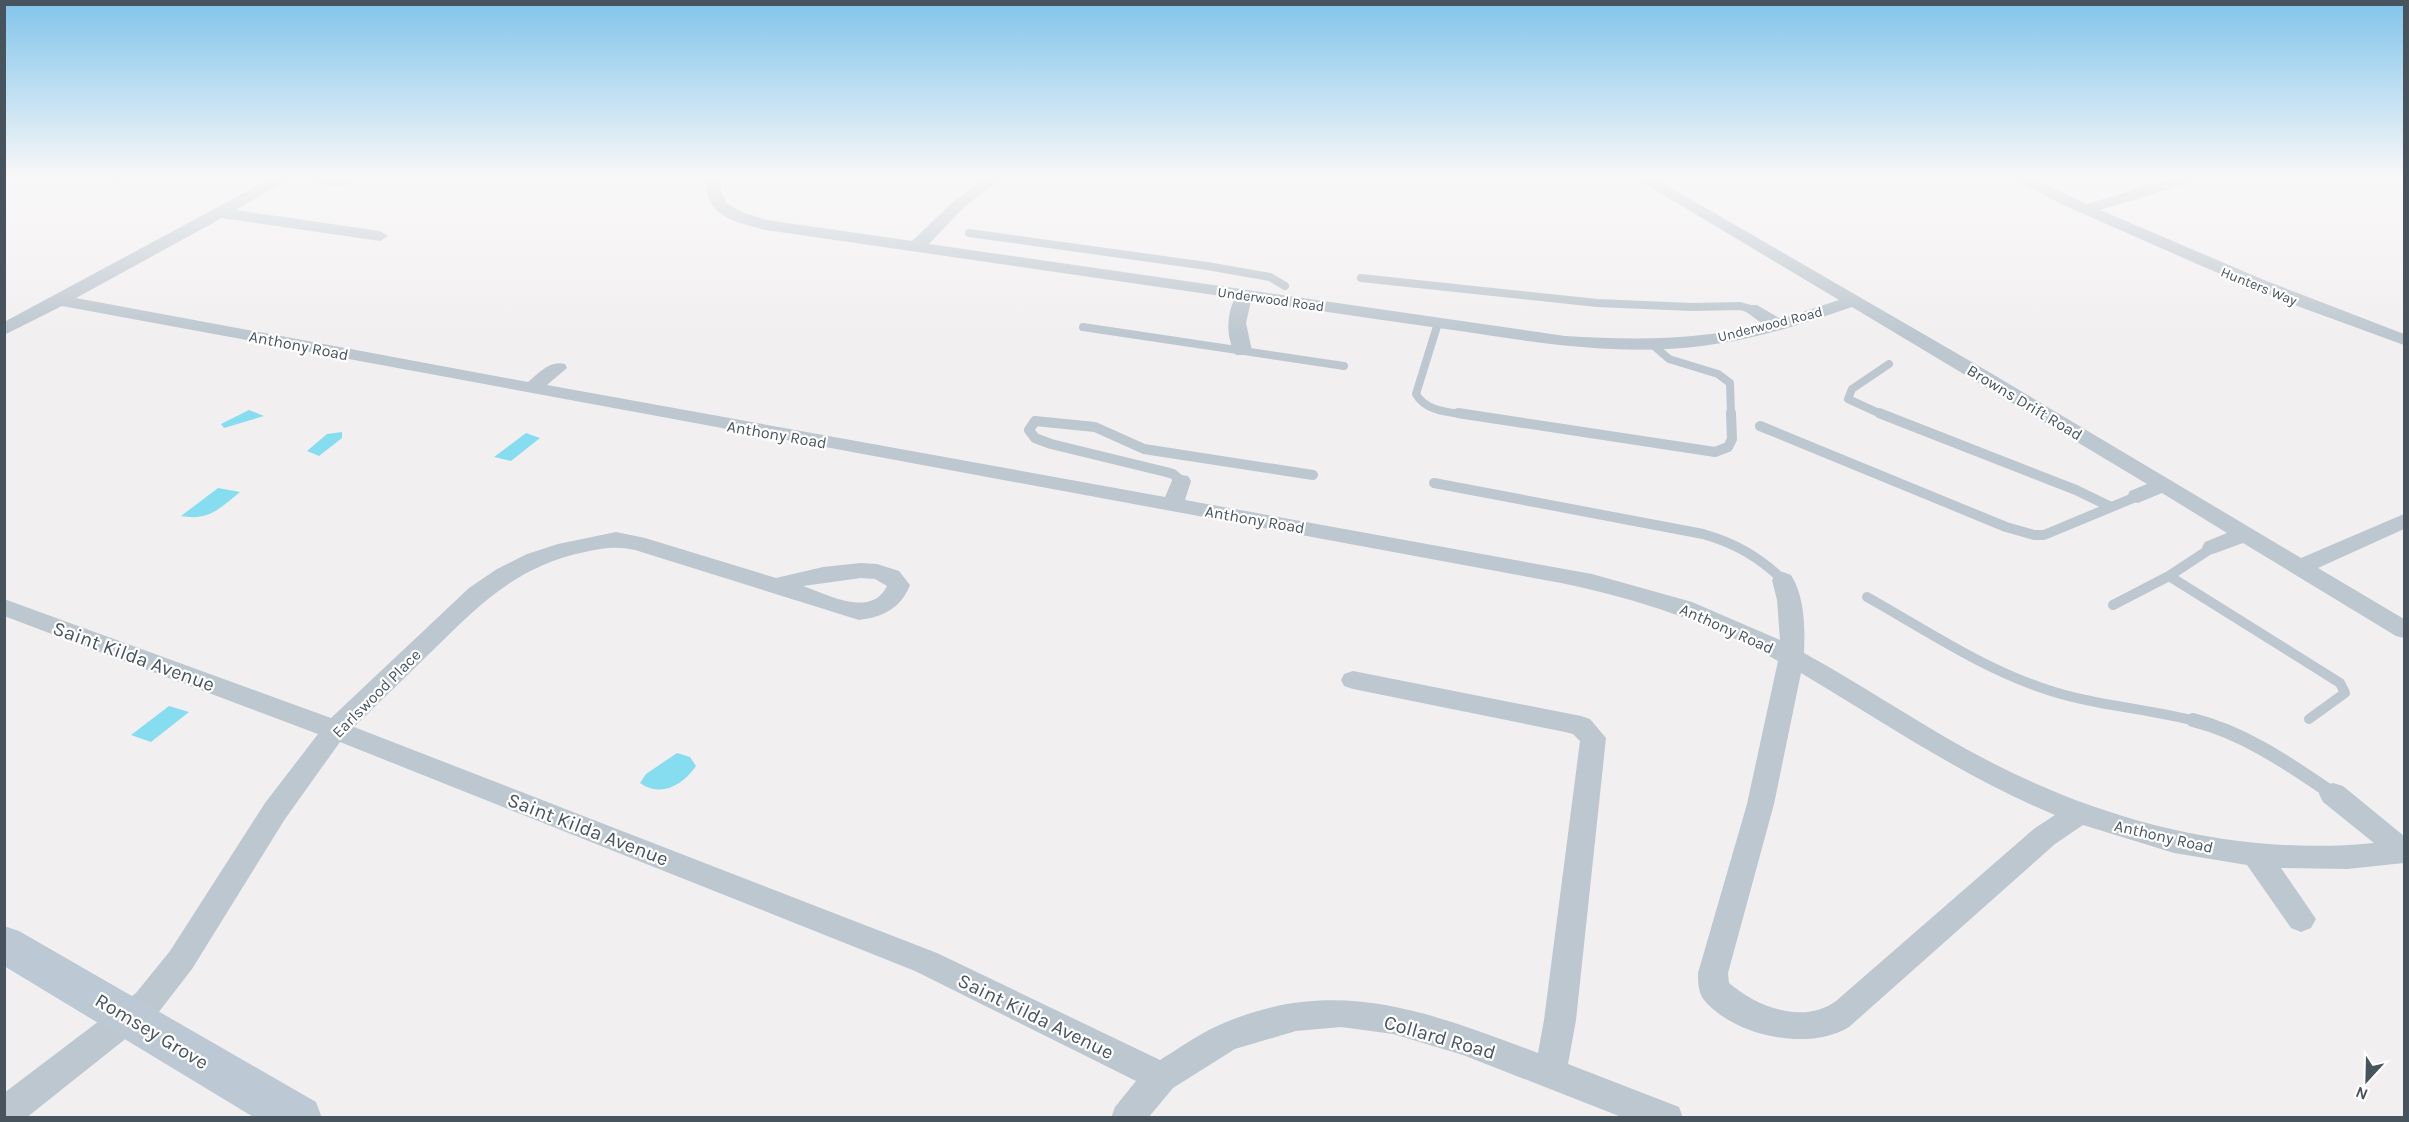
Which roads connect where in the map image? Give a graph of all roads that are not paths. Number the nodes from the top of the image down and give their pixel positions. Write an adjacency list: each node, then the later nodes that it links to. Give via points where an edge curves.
1 (189, 230): 13 (street)
2 (341, 230): 8 (street)
3 (801, 230): 9 (street, Underwood Road)
4 (933, 230): 9 (street)
5 (1732, 230): 14 (street, Browns Drift Road)
6 (2133, 230): 20 (street, Hunters Way, via 2294,300)
7 (969, 233): 11 (lane, via 1270,277)
8 (380, 236)
9 (915, 248): 12 (street, Underwood Road)
10 (1361, 278): 15 (lane, via 1584,302)
11 (1283, 293): 12 (street, Underwood Road); 16 (street, Underwood Road)
12 (1245, 295): 22 (street, via 1235,320)
13 (60, 300): 19 (street); 26 (street, Anthony Road)
14 (1854, 301): 17 (street, Underwood Road); 31 (street, Browns Drift Road)
15 (1751, 309): 17 (street)
16 (1438, 323): 21 (street, Underwood Road, via 1565,341); 21 (lane, via 1416,394 1428,406 1705,451 1728,447 1732,439 1730,382 1718,374 1669,359)
17 (1777, 324): 21 (street, Underwood Road, via 1728,337)
18 (1083, 327): 22 (lane)
19 (4, 330)
20 (2404, 340)
21 (1653, 345)
22 (1244, 351): 24 (lane)
23 (1889, 364): 34 (lane, via 1852,389 1848,399)
24 (1344, 366)
25 (558, 368): 26 (street)
26 (532, 388): 33 (street, Anthony Road)
27 (1760, 426): 34 (lane, via 2020,532 2044,535)
28 (1313, 475): 29 (lane, via 1144,449 1077,423 1035,421 1029,430 1051,444 1166,472)
29 (1181, 481): 33 (street)
30 (1434, 483): 40 (lane, via 1725,540 1763,560)
31 (2163, 485): 32 (street); 36 (street, Browns Drift Road)
32 (2138, 496): 34 (lane)
33 (1173, 505): 46 (street, Anthony Road, via 1622,588 1714,619)
34 (2111, 507)
35 (2404, 521): 38 (street)
36 (2246, 534): 37 (street); 38 (street, Browns Drift Road)
37 (2213, 547): 39 (lane)
38 (2300, 567): 45 (street, Browns Drift Road)
39 (2169, 576): 43 (lane); 48 (lane, via 2340,683 2345,693 2340,699)
40 (1783, 580): 46 (street, via 1790,600)
41 (777, 585): 49 (street, Earlswood Place, via 616,540 535,559 477,594)
42 (1867, 597): 50 (lane, via 2038,686 2073,698 2151,711 2220,729 2271,753)
43 (2113, 605)
44 (4, 607): 49 (street, Saint Kilda Avenue)
45 (2404, 630)
46 (1792, 658): 51 (street, Anthony Road, via 1965,760); 51 (street, via 1756,828 1713,973 1714,989 1739,1009 1799,1027 1832,1021 2045,836)
47 (1353, 680): 57 (street, via 1565,722 1581,726 1593,738 1560,1020)
48 (2309, 719)
49 (335, 730): 56 (street, Earlswood Place, via 275,811 181,960 147,1004); 58 (street, Saint Kilda Avenue, via 926,962)
50 (2333, 795): 52 (street)
51 (2078, 814): 53 (street, Anthony Road, via 2205,847)
52 (2404, 852): 53 (street, Anthony Road, via 2296,860)
53 (2255, 854): 54 (street)
54 (2301, 919)
55 (4, 944): 56 (street, Romsey Grove)
56 (130, 1018): 59 (street, Earlswood Place); 60 (street, Romsey Grove)
57 (1550, 1073): 58 (street, Collard Road, via 1464,1040 1393,1020 1341,1013 1296,1017 1225,1038); 62 (street, Collard Road)
58 (1161, 1077): 61 (street, Collard Road)
59 (4, 1114)
60 (298, 1118)
61 (1127, 1118)
62 (1666, 1118)

